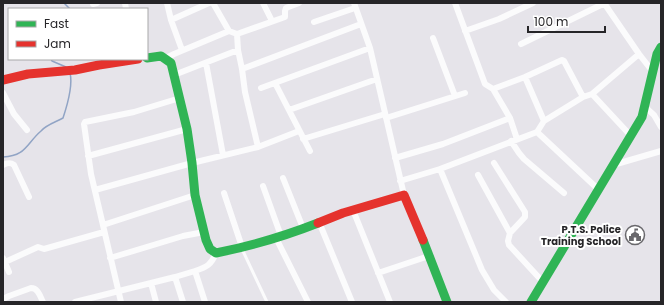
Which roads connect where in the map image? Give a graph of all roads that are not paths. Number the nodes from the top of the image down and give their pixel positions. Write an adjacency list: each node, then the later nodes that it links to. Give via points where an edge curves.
1 (167, 3): 10 (street)
2 (209, 3): 10 (street)
3 (213, 3): 14 (street)
4 (263, 3): 11 (street)
5 (299, 3): 11 (street, via 286,8 285,17)
6 (454, 3): 15 (street)
7 (533, 3): 15 (street)
8 (605, 3): 18 (street); 23 (street)
9 (354, 5): 12 (street); 13 (street)
10 (171, 20): 21 (street)
11 (272, 21): 16 (street)
12 (314, 22)
13 (361, 24): 19 (street); 28 (street)
14 (229, 31): 16 (street); 21 (street)
15 (465, 31): 36 (street, via 485,84)
16 (237, 34): 22 (street)
17 (433, 38): 40 (street)
18 (520, 44)
19 (370, 48): 32 (street); 34 (street)
20 (660, 49): 29 (street)
21 (182, 50): 25 (street)
22 (238, 50): 27 (street); 28 (street)
23 (639, 54): 29 (street); 39 (street)
24 (148, 58): 25 (street)
25 (166, 58): 30 (street, via 172,63)
26 (129, 60): 33 (street, via 71,71 28,74)
27 (206, 63): 30 (street); 60 (street)
28 (242, 69): 56 (street)
29 (653, 72): 43 (street)
30 (174, 75): 42 (street)
31 (525, 77): 36 (street); 41 (street, via 562,60); 47 (street)
32 (377, 79): 44 (street); 45 (street)
33 (3, 80)
34 (275, 83): 35 (street); 44 (street)
35 (261, 88)
36 (493, 89): 46 (street)
37 (3, 93): 50 (street, via 14,114)
38 (465, 93): 40 (street)
39 (592, 94): 41 (street); 53 (street)
40 (455, 96): 45 (street)
41 (582, 97): 47 (street)
42 (180, 98): 49 (street); 59 (street, via 134,112 85,122)
43 (645, 107): 48 (street); 53 (street)
44 (289, 110): 51 (street)
45 (385, 116): 54 (street); 61 (street)
46 (510, 118): 55 (street); 61 (street, via 443,144)
47 (544, 121): 52 (street)
48 (661, 127)
49 (187, 129): 59 (street); 62 (street)
50 (27, 130)
51 (299, 131): 54 (street); 56 (street)
52 (537, 132): 55 (street); 72 (street)
53 (631, 136): 65 (street)
54 (304, 139): 57 (street)
55 (514, 140): 66 (street); 74 (street, via 524,159)
56 (258, 147): 60 (street)
57 (310, 151)
58 (661, 151): 65 (street)
59 (88, 156): 71 (street)
60 (223, 156): 62 (street)
61 (395, 158): 69 (street)
62 (192, 163): 71 (street); 75 (street)
63 (494, 163): 84 (street, via 525,213 525,217)
64 (3, 165): 77 (street, via 14,165)
65 (614, 165): 72 (street)
66 (440, 169): 69 (street); 111 (street, via 482,270 494,290)
67 (478, 175): 84 (street)
68 (283, 178): 81 (street)
69 (400, 181): 76 (street)
70 (263, 186): 85 (street)
71 (95, 190): 80 (street)
72 (599, 190): 95 (street)
73 (224, 193): 86 (street)
74 (564, 193)
75 (195, 195): 80 (street); 83 (street)
76 (404, 195): 78 (street); 88 (street)
77 (29, 197)
78 (353, 210): 79 (street); 93 (street)
79 (319, 222): 81 (street); 108 (street)
80 (103, 225): 82 (street)
81 (303, 228): 85 (street)
82 (104, 232): 89 (street); 90 (street, via 44,249 38,247)
83 (204, 232): 87 (street, via 210,250); 89 (street)
84 (510, 233): 95 (street, via 509,245)
85 (279, 237): 86 (street); 107 (street)
86 (242, 247): 87 (street); 106 (lane)
87 (216, 254): 91 (street, via 210,265)
88 (429, 256): 93 (street); 110 (street)
89 (110, 258): 97 (street)
90 (4, 260): 92 (street)
91 (195, 271): 94 (street); 105 (street)
92 (9, 272)
93 (378, 273): 109 (street)
94 (175, 277): 96 (street); 104 (street)
95 (543, 282): 112 (street)
96 (151, 283): 97 (street); 103 (street)
97 (118, 291): 101 (street); 102 (street)
98 (3, 299): 99 (street)
99 (10, 299): 100 (street, via 34,288)
100 (43, 302)
101 (75, 302)
102 (121, 302)
103 (156, 302)
104 (183, 302)
105 (205, 302)
106 (267, 302)
107 (308, 302)
108 (352, 302)
109 (390, 302)
110 (447, 302)
111 (506, 302)
112 (531, 302)

